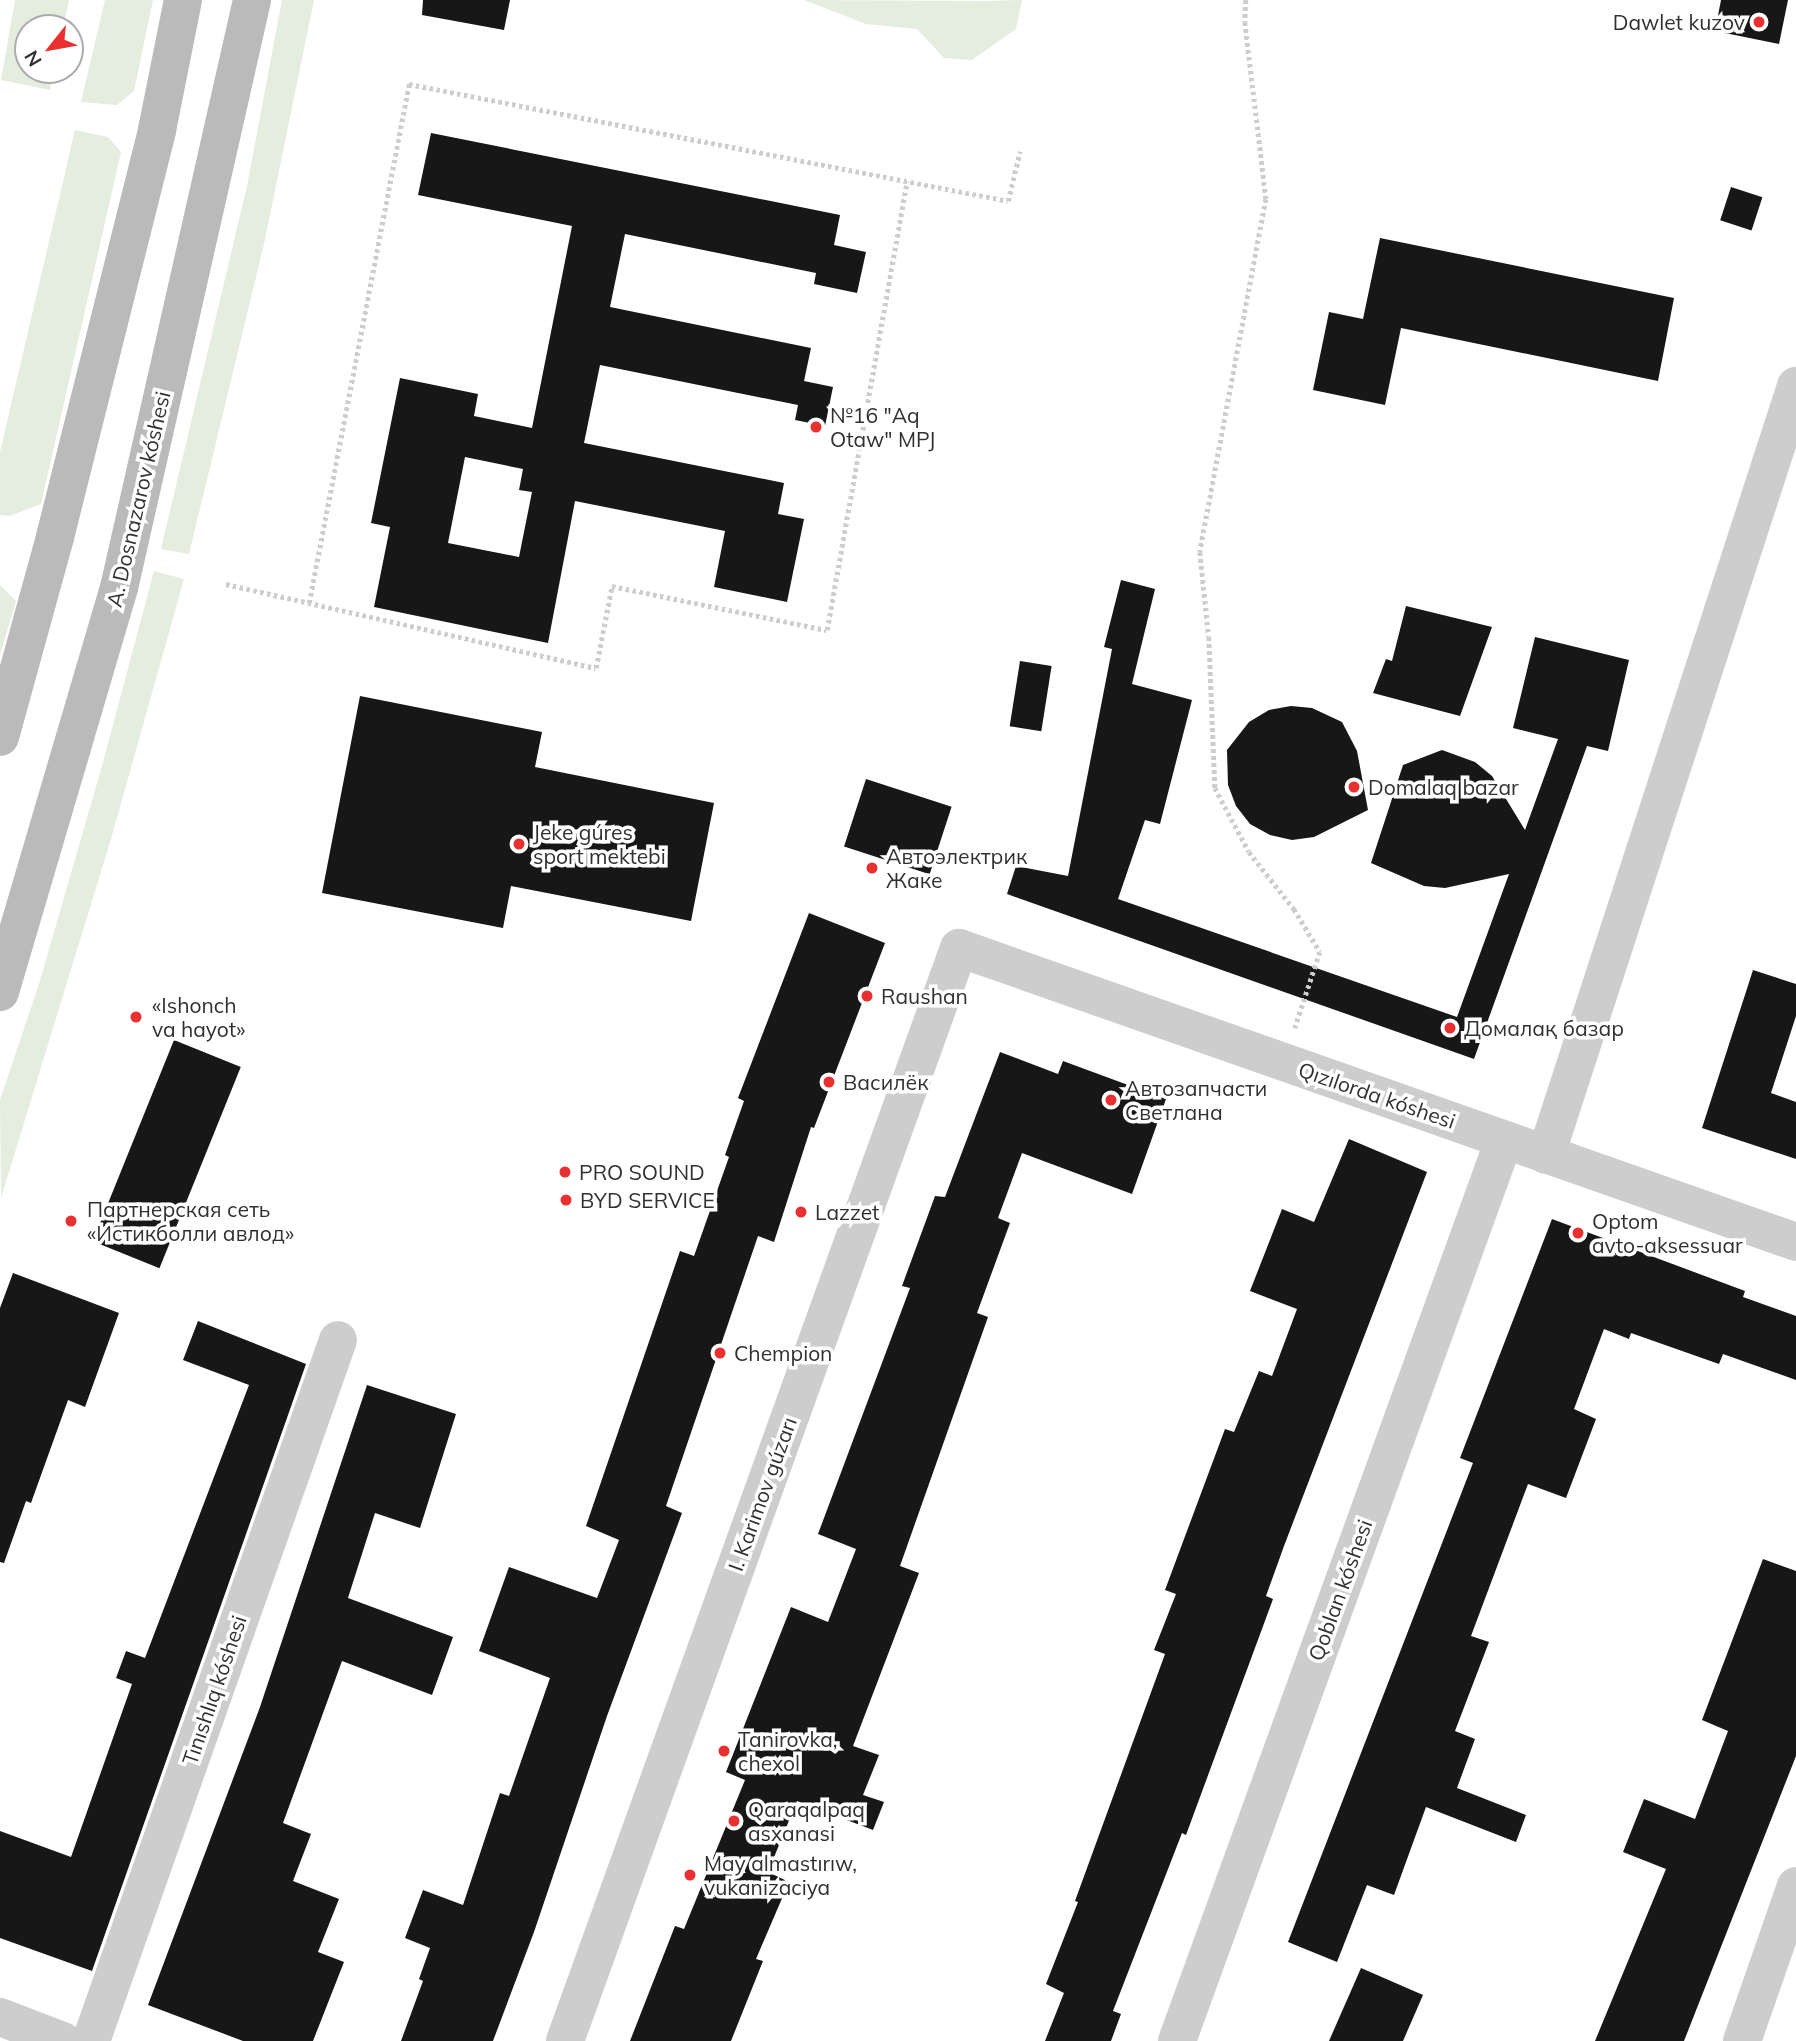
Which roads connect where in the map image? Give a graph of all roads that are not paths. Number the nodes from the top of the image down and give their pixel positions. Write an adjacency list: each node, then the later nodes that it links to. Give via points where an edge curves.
1 (183, 0): 4 (main road, via 157,130)
2 (252, 0): 6 (main road, A. Dosnazarov kóshesi, via 119,588)
3 (1796, 386): 8 (street)
4 (0, 737)
5 (959, 948): 7 (street, Qızılorda kóshesi); 15 (street, I. Karimov gúzarı)
6 (0, 992)
7 (1504, 1140): 8 (street, Qızılorda kóshesi); 16 (street, Qoblan kóshesi)
8 (1546, 1155): 9 (street, Qızılorda kóshesi)
9 (1796, 1242)
10 (338, 1340): 14 (street, Tınıshlıq kóshesi)
11 (1796, 1886): 17 (street)
12 (0, 2017): 13 (street)
13 (63, 2041)
14 (91, 2041)
15 (565, 2041)
16 (1177, 2041)
17 (1742, 2041)

